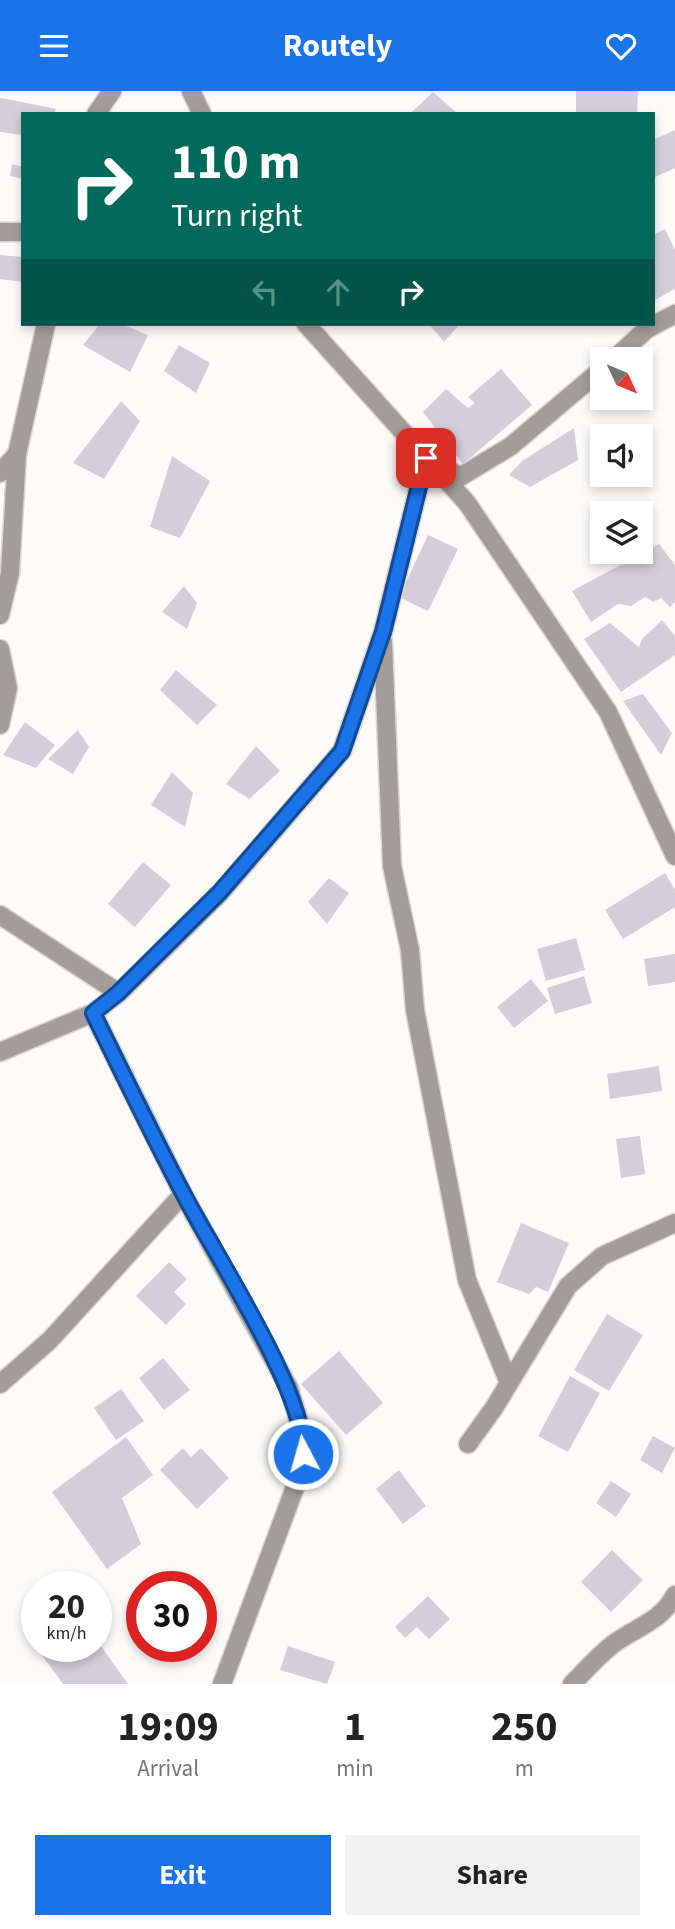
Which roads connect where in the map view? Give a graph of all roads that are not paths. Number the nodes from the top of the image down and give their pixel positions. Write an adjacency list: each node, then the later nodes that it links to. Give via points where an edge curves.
1 (112, 91): 3 (street)
2 (191, 91): 4 (street)
3 (97, 112)
4 (201, 112)
5 (0, 232): 6 (street)
6 (21, 232)
7 (675, 314): 8 (street)
8 (655, 325)
9 (46, 326): 14 (street)
10 (308, 326): 15 (street)
11 (653, 326): 12 (street)
12 (627, 347)
13 (590, 379): 15 (street, via 511,446 460,477)
14 (17, 454): 16 (street); 17 (street, via 10,573)
15 (428, 458): 18 (street); 21 (street, via 467,503 608,712)
16 (0, 473)
17 (0, 615)
18 (383, 632): 23 (street, via 342,751 220,892); 28 (street, via 392,866 410,950 415,1010 467,1280)
19 (0, 649): 20 (street, via 8,688)
20 (0, 725)
21 (675, 856)
22 (0, 915): 23 (street)
23 (118, 993): 24 (street)
24 (93, 1013): 25 (street); 26 (street)
25 (0, 1052)
26 (183, 1194): 29 (street, via 50,1340); 32 (street, via 289,1388 304,1438 301,1471)
27 (675, 1223): 28 (street, via 601,1256 568,1286)
28 (509, 1383): 30 (street)
29 (0, 1384)
30 (468, 1444)
31 (675, 1595): 33 (street, via 667,1609 613,1644)
32 (222, 1684)
33 (572, 1684)

